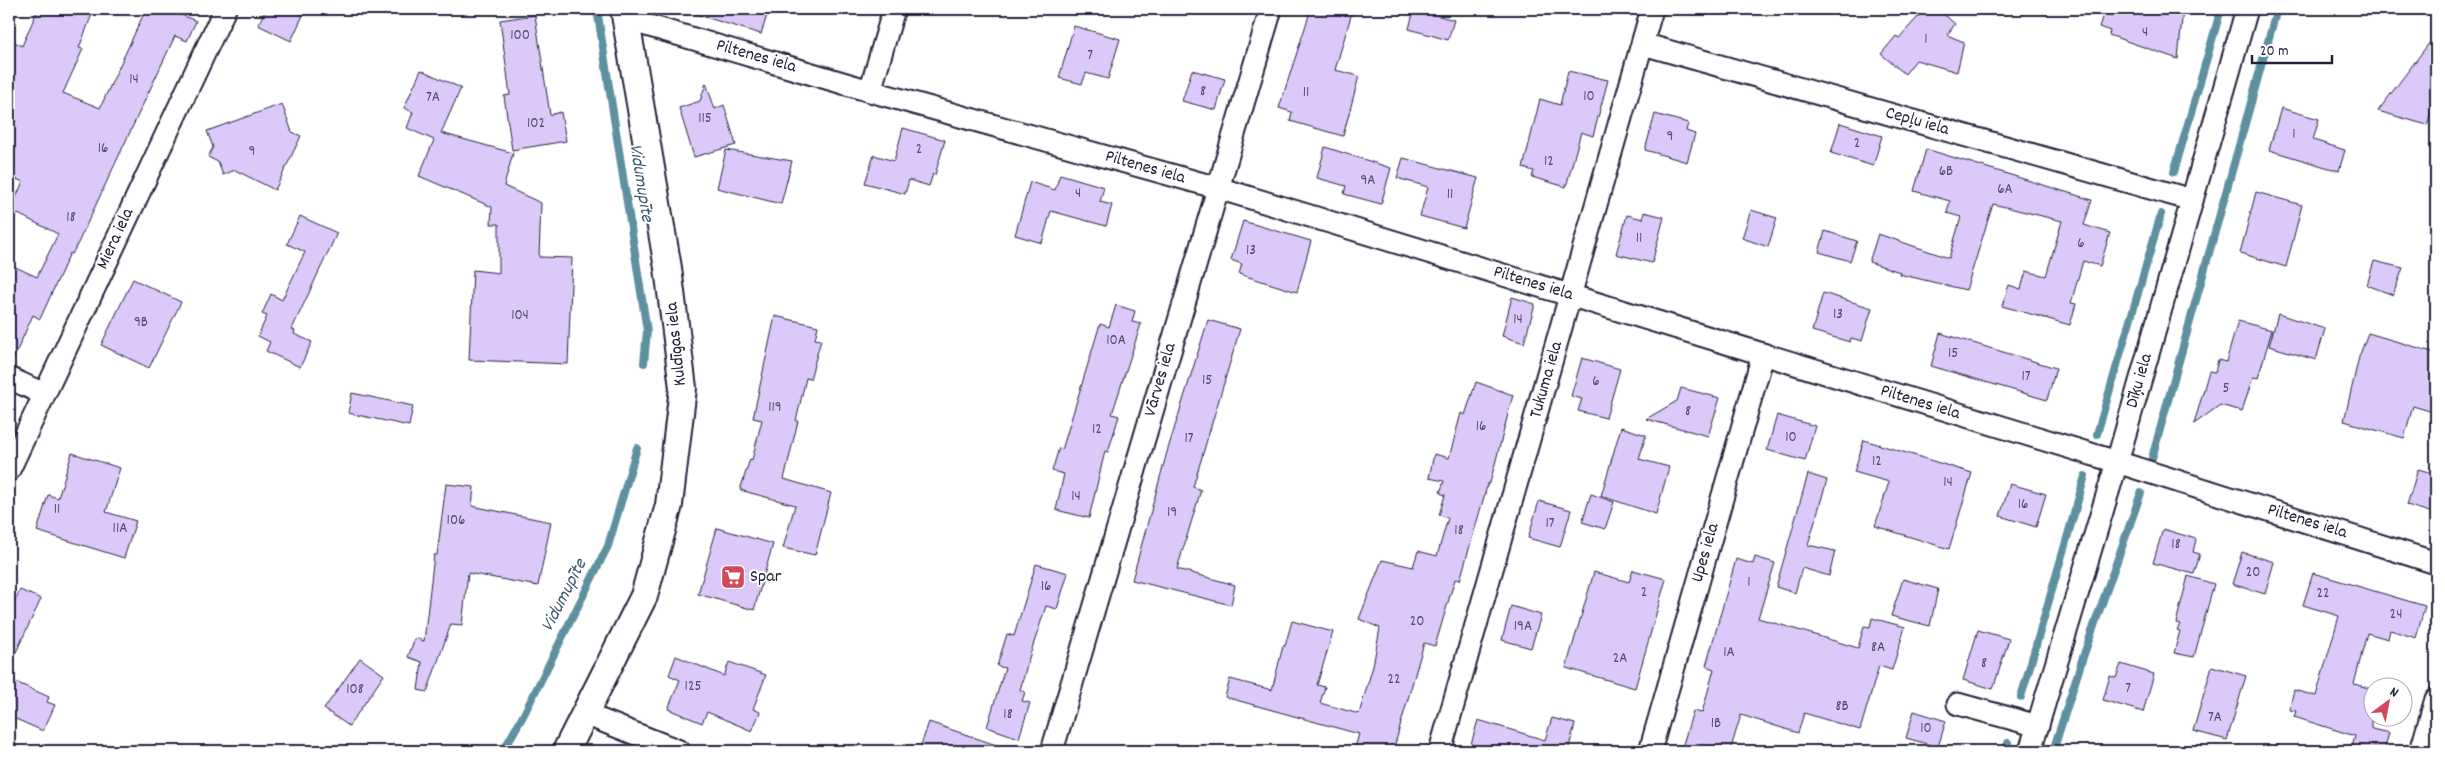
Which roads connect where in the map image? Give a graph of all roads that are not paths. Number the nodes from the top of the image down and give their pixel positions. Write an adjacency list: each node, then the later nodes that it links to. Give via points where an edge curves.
1 (225, 9): 14 (street, Miera iela)
2 (894, 9): 8 (street)
3 (1271, 9): 9 (street, Vārves iela)
4 (1652, 9): 7 (street, Tukuma iela)
5 (2247, 9): 10 (street, Dīķu iela)
6 (625, 14): 8 (street, Piltenes iela); 20 (street, Kuldīgas iela, via 668,268 683,388 669,504 644,596)
7 (1643, 44): 10 (street, Cepļu iela); 11 (street, Tukuma iela)
8 (870, 91): 9 (street, Piltenes iela)
9 (1218, 188): 11 (street, Piltenes iela); 24 (street, Vārves iela)
10 (2192, 200): 15 (street, Dīķu iela)
11 (1571, 296): 12 (street, Piltenes iela); 25 (street, Tukuma iela)
12 (1763, 356): 15 (street, Piltenes iela); 26 (street, Upes iela)
13 (9, 378): 14 (street)
14 (44, 394): 16 (street, Miera iela)
15 (2117, 462): 17 (street, Piltenes iela); 21 (street, Dīķu iela)
16 (9, 470)
17 (2436, 563)
18 (2436, 698): 28 (street)
19 (1958, 704): 21 (street)
20 (585, 714): 22 (street, Kuldīgas iela); 23 (street)
21 (2038, 726): 27 (street, Dīķu iela)
22 (566, 751)
23 (679, 751)
24 (1052, 751)
25 (1440, 751)
26 (1650, 751)
27 (2030, 751)
28 (2421, 751)

